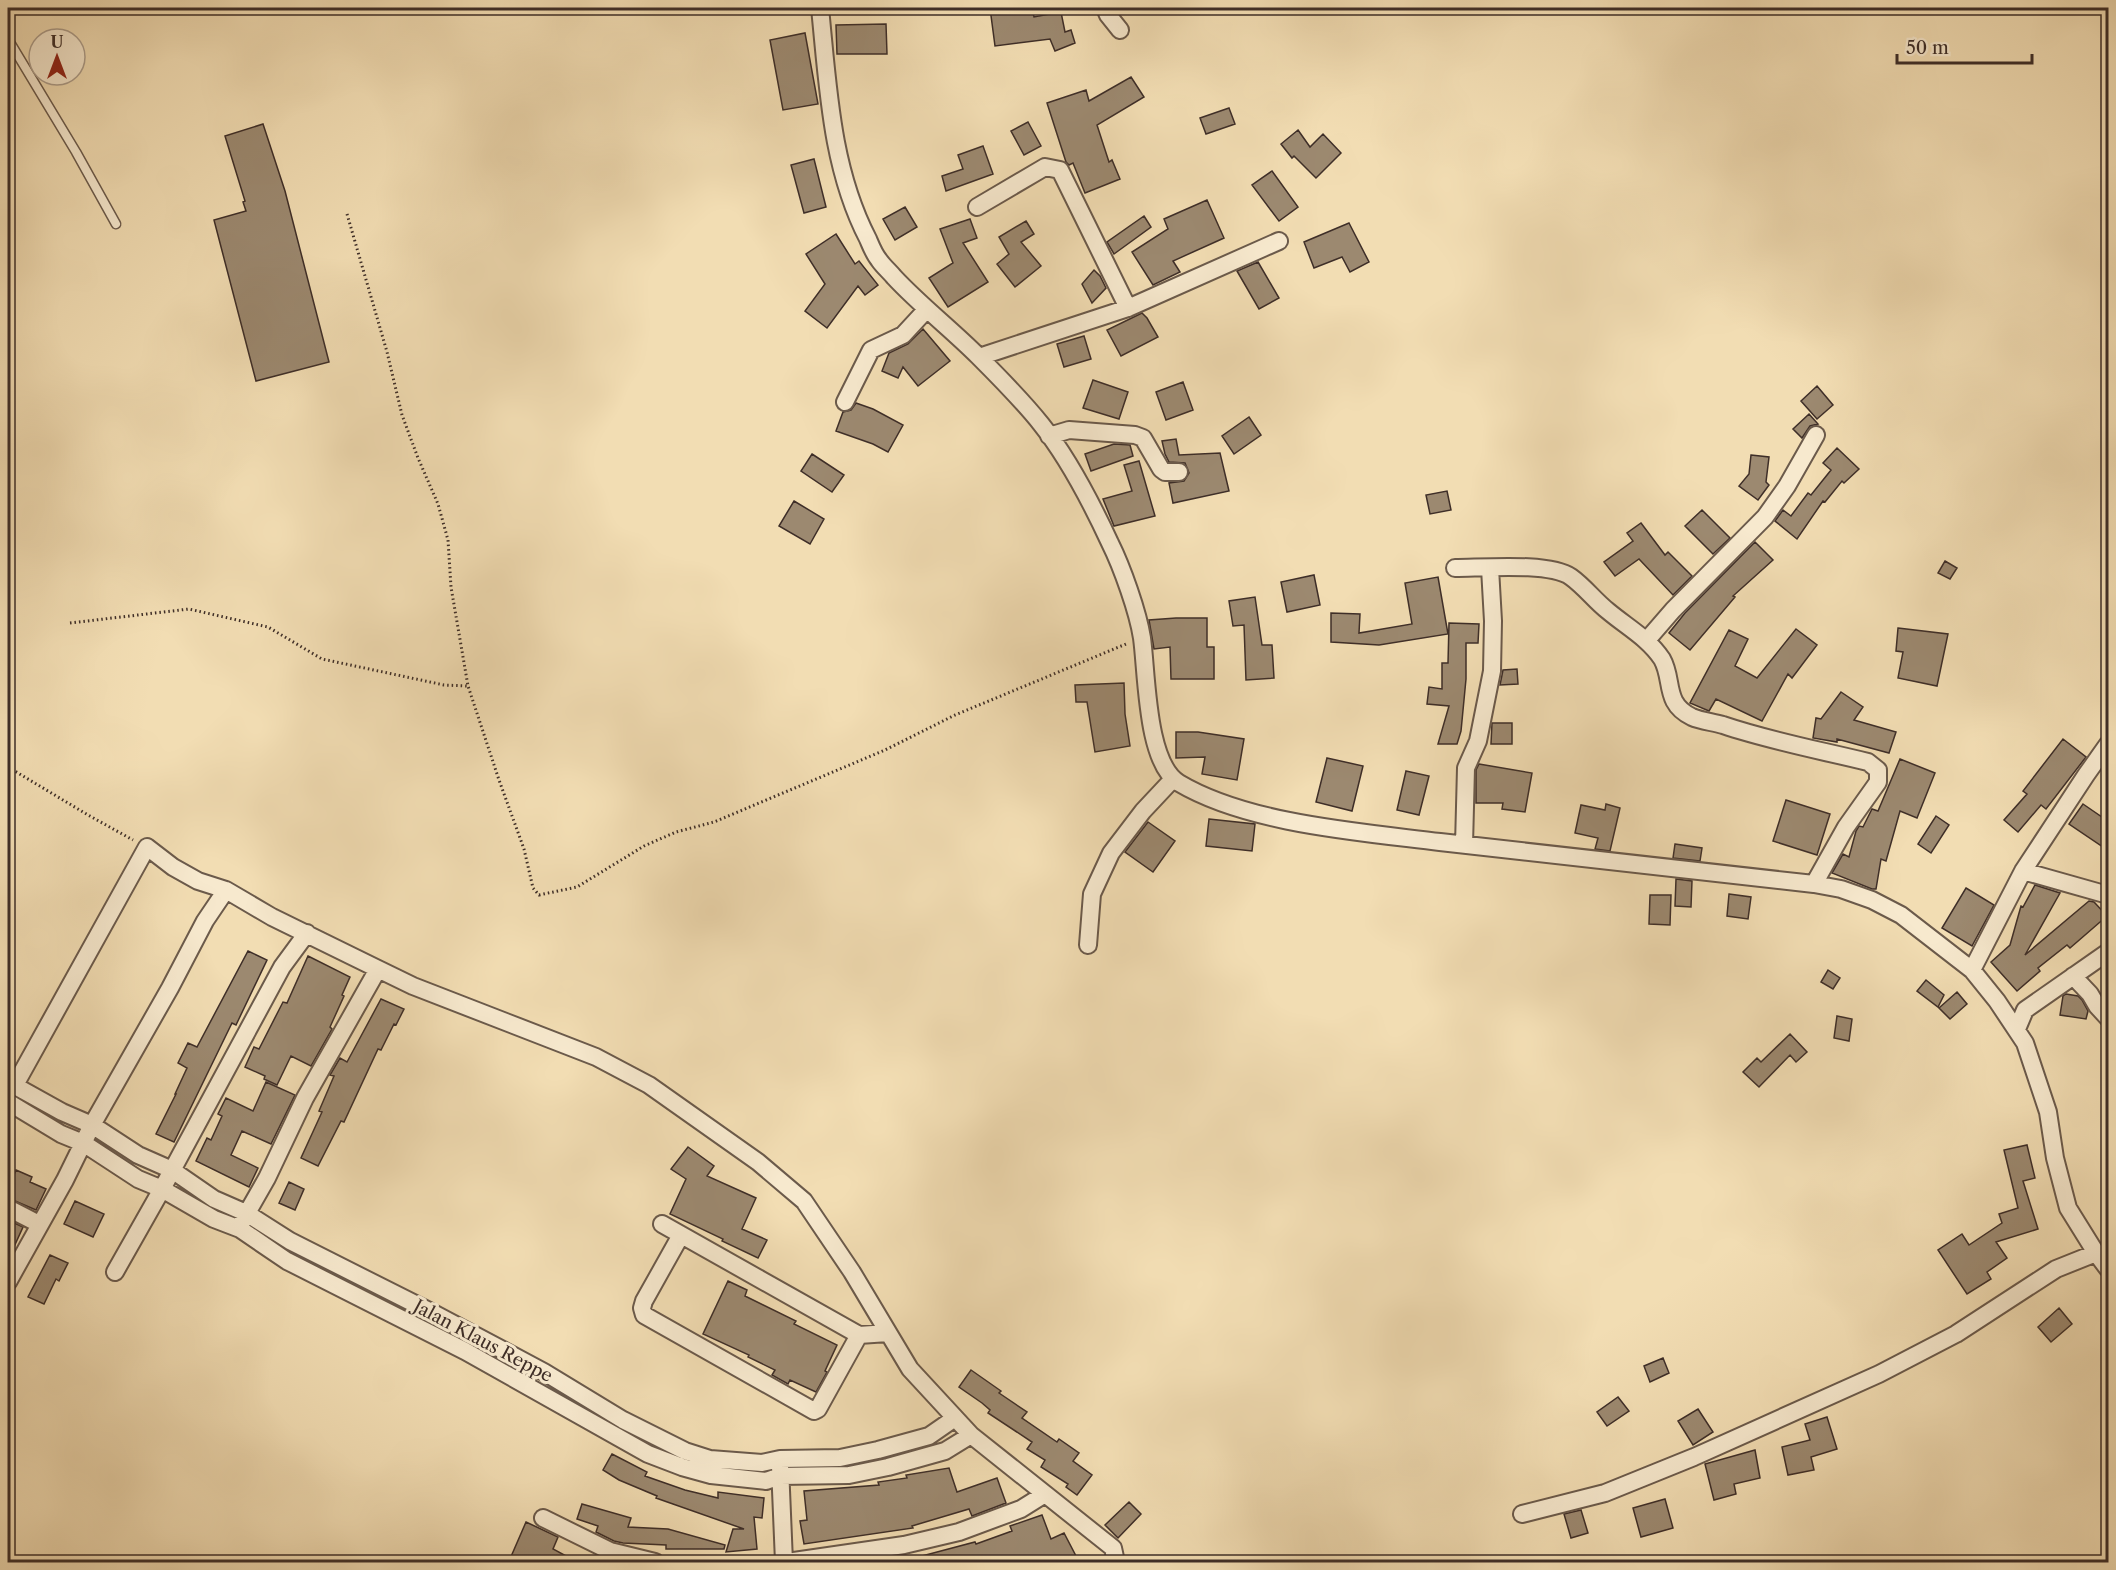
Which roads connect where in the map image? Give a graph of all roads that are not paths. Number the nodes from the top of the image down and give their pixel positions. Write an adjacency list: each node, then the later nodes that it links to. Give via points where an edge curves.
1 (820, 8): 9 (street, via 836,140 849,196 879,260)
2 (1105, 8): 3 (street)
3 (1120, 30)
4 (8, 39): 6 (lane)
5 (977, 207): 8 (street, via 1045,167 1060,170)
6 (116, 224)
7 (1279, 241): 8 (street)
8 (1128, 308): 10 (street)
9 (927, 309): 10 (street); 11 (street, via 903,335 871,350)
10 (979, 357): 13 (street)
11 (845, 402)
12 (1816, 435): 17 (street, via 1765,517)
13 (1049, 436): 14 (street, via 1069,430 1135,435 1143,438 1161,469); 19 (street, via 1067,461 1112,546 1136,612 1158,754)
14 (1179, 472)
15 (1455, 568): 16 (street)
16 (1490, 568): 17 (street, via 1535,568 1570,576 1606,610); 20 (street, via 1492,671 1478,741 1466,768)
17 (1647, 640): 22 (street, via 1668,671 1671,694 1691,716 1763,738 1868,762 1878,770 1878,782 1846,827)
18 (2109, 744): 21 (street)
19 (1173, 779): 20 (street, via 1251,813); 26 (street, via 1111,853 1092,894)
20 (1464, 845): 22 (street)
21 (2023, 871): 24 (street); 29 (street)
22 (1814, 884): 29 (street, via 1872,900 1901,915)
23 (226, 890): 25 (street); 33 (street, via 198,881 147,847); 35 (street)
24 (2109, 895)
25 (307, 933): 28 (street); 37 (street, via 282,967)
26 (1088, 945)
27 (2109, 952): 30 (street)
28 (378, 969): 40 (street, via 305,1098); 48 (street, via 596,1057 649,1085 758,1162 804,1201)
29 (1972, 970): 32 (street)
30 (2073, 976): 31 (street); 32 (street, via 2025,1010)
31 (2109, 1018)
32 (2017, 1029): 44 (street, via 2048,1112 2068,1208)
33 (11, 1084): 35 (street, Jalan Klaus Reppe)
34 (8, 1102): 36 (street, Jalan Klaus Reppe)
35 (92, 1125): 36 (street); 37 (street, Jalan Klaus Reppe, via 138,1155)
36 (83, 1143): 38 (street, Jalan Klaus Reppe, via 138,1179); 41 (street)
37 (172, 1170): 38 (street); 40 (street, Jalan Klaus Reppe)
38 (162, 1189): 40 (street, Jalan Klaus Reppe, via 214,1220); 46 (street)
39 (8, 1208): 41 (street)
40 (243, 1221): 52 (street, Jalan Klaus Reppe, via 435,1314 686,1451)
41 (39, 1224): 47 (street)
42 (662, 1224): 43 (street)
43 (681, 1235): 49 (street); 49 (street, via 644,1301 644,1315 814,1411)
44 (2096, 1253): 45 (street); 54 (street, via 2056,1269 1956,1334 1879,1374 1605,1493)
45 (2109, 1269)
46 (115, 1272)
47 (8, 1282)
48 (888, 1333): 49 (street); 50 (street, via 910,1369)
49 (859, 1335)
50 (955, 1418): 51 (street); 52 (street, Jalan Klaus Reppe, via 929,1436)
51 (971, 1435): 52 (street, Jalan Klaus Reppe, via 945,1451 849,1475); 53 (street)
52 (780, 1468): 57 (street)
53 (1046, 1494): 57 (street, via 1022,1509 959,1532 904,1545); 58 (street, via 1113,1548)
54 (1522, 1514)
55 (543, 1518): 56 (street, via 610,1551)
56 (655, 1563)
57 (786, 1563)
58 (1116, 1563)

